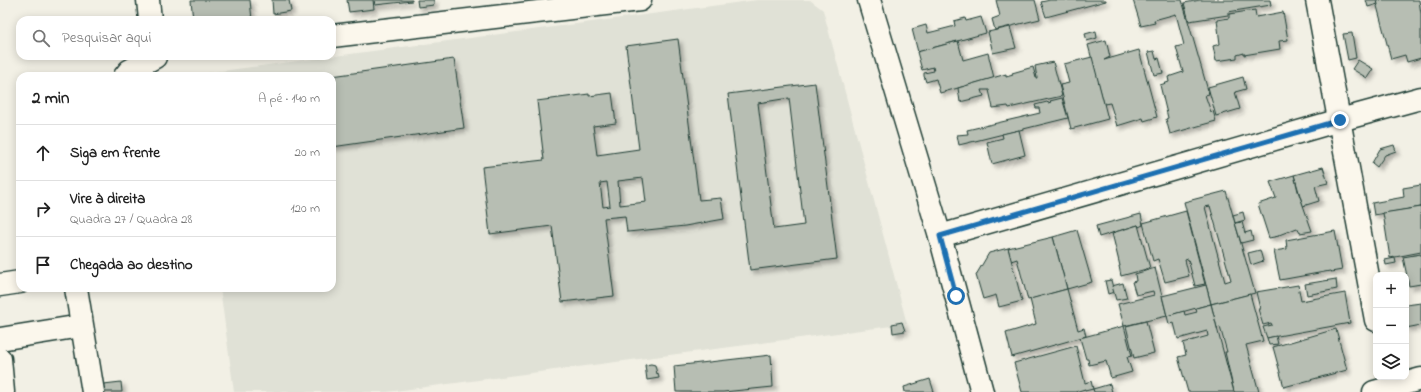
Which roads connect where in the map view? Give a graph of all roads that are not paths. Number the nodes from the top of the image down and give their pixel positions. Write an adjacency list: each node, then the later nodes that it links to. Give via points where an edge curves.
1 (148, 0): 5 (street)
2 (640, 0): 6 (street)
3 (869, 0): 11 (street)
4 (1317, 0): 10 (street)
5 (150, 16)
6 (336, 36)
7 (148, 60): 8 (street)
8 (128, 72)
9 (1421, 98): 10 (street)
10 (1340, 120): 11 (street); 15 (street)
11 (940, 236): 23 (street)
12 (16, 283): 13 (street)
13 (0, 285)
14 (77, 292): 16 (street)
15 (1374, 308)
16 (81, 326): 17 (street); 22 (street)
17 (0, 339)
18 (0, 359): 21 (street)
19 (1421, 379): 20 (street)
20 (1383, 386)
21 (3, 392)
22 (93, 392)
23 (982, 392)

